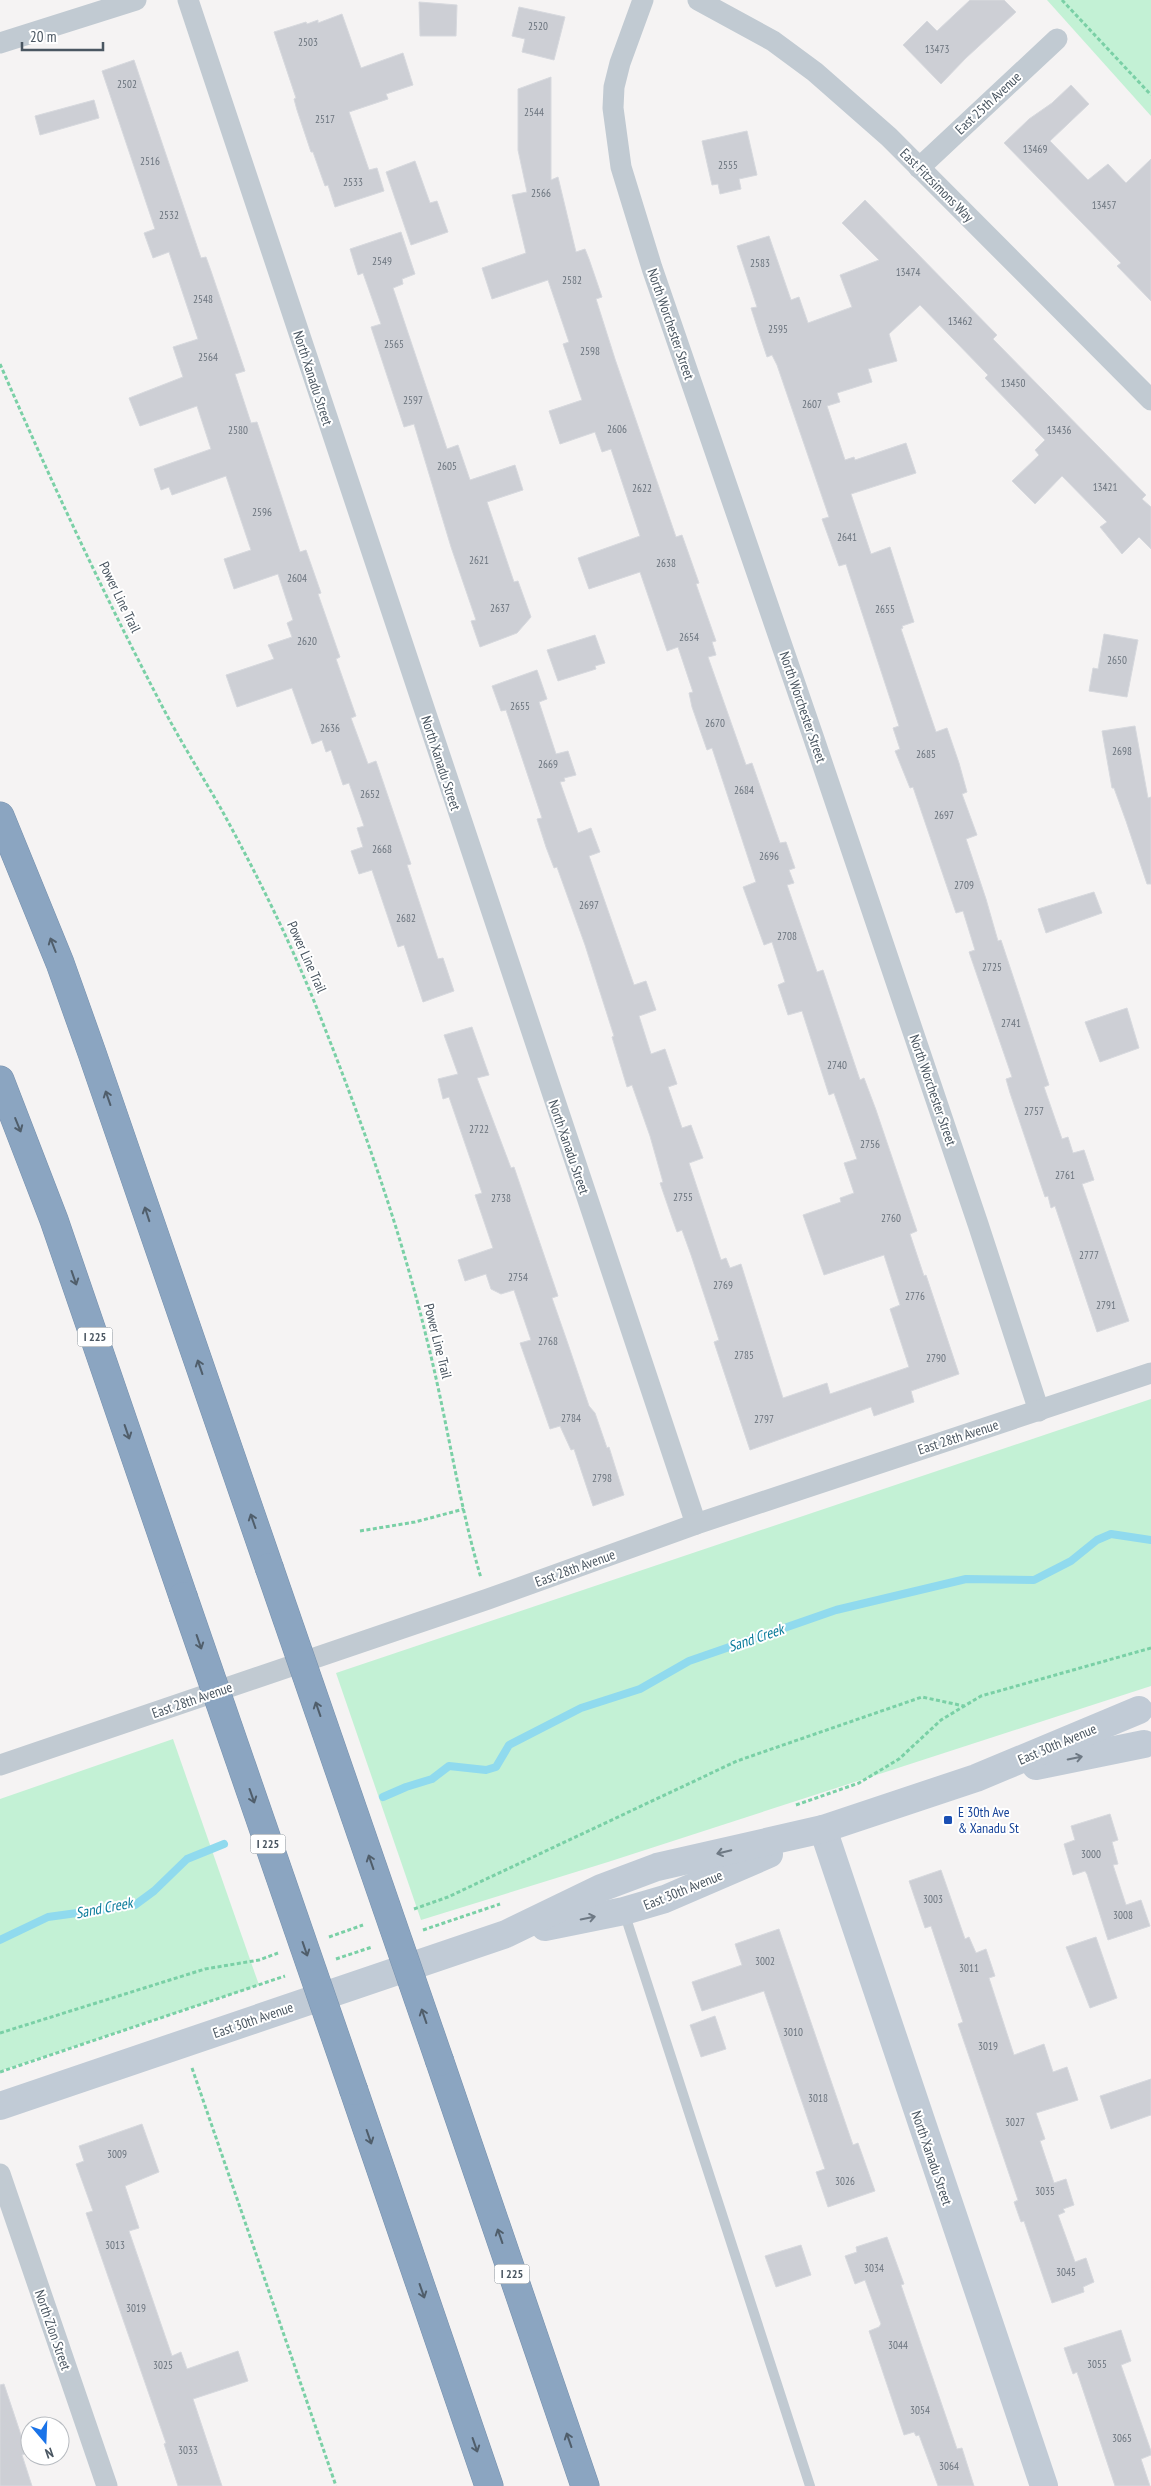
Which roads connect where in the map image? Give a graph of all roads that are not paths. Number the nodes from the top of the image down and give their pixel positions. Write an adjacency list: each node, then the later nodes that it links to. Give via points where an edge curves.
1 (136, 0): 6 (street)
2 (188, 0): 13 (street, North Xanadu Street)
3 (643, 0): 12 (street, North Worchester Street, via 614,87 613,108 621,167 652,268 823,764)
4 (698, 0): 7 (street, East Fitzsimons Way, via 773,41 815,72)
5 (1057, 39): 7 (street, East 25th Avenue)
6 (0, 43)
7 (919, 168): 8 (street, East Fitzsimons Way)
8 (1151, 400)
9 (0, 816): 25 (highway, I 225, one-way to 9, bridge, via 92,1053)
10 (0, 1080): 24 (highway, I 225, one-way to 24, bridge, via 63,1246)
11 (1151, 1374): 12 (street, East 28th Avenue)
12 (1039, 1411): 13 (street, East 28th Avenue)
13 (696, 1524): 16 (street, East 28th Avenue, via 488,1599)
14 (1145, 1707): 15 (street, via 1134,1715 1132,1728 1138,1740); 17 (street, East 30th Avenue)
15 (1148, 1745): 17 (street, East 30th Avenue, one-way to 15)
16 (0, 1765)
17 (976, 1778): 18 (street, East 30th Avenue)
18 (822, 1829): 19 (street, East 30th Avenue, via 693,1888); 20 (street, East 30th Avenue, one-way to 20, via 656,1868 602,1888); 27 (street, North Xanadu Street)
19 (624, 1911): 20 (street, East 30th Avenue, one-way to 19); 26 (lane)
20 (506, 1934): 21 (street, East 30th Avenue)
21 (0, 2106)
22 (0, 2174): 23 (street, North Zion Street)
23 (107, 2486)
24 (489, 2486)
25 (585, 2486)
26 (810, 2486)
27 (1044, 2486)

